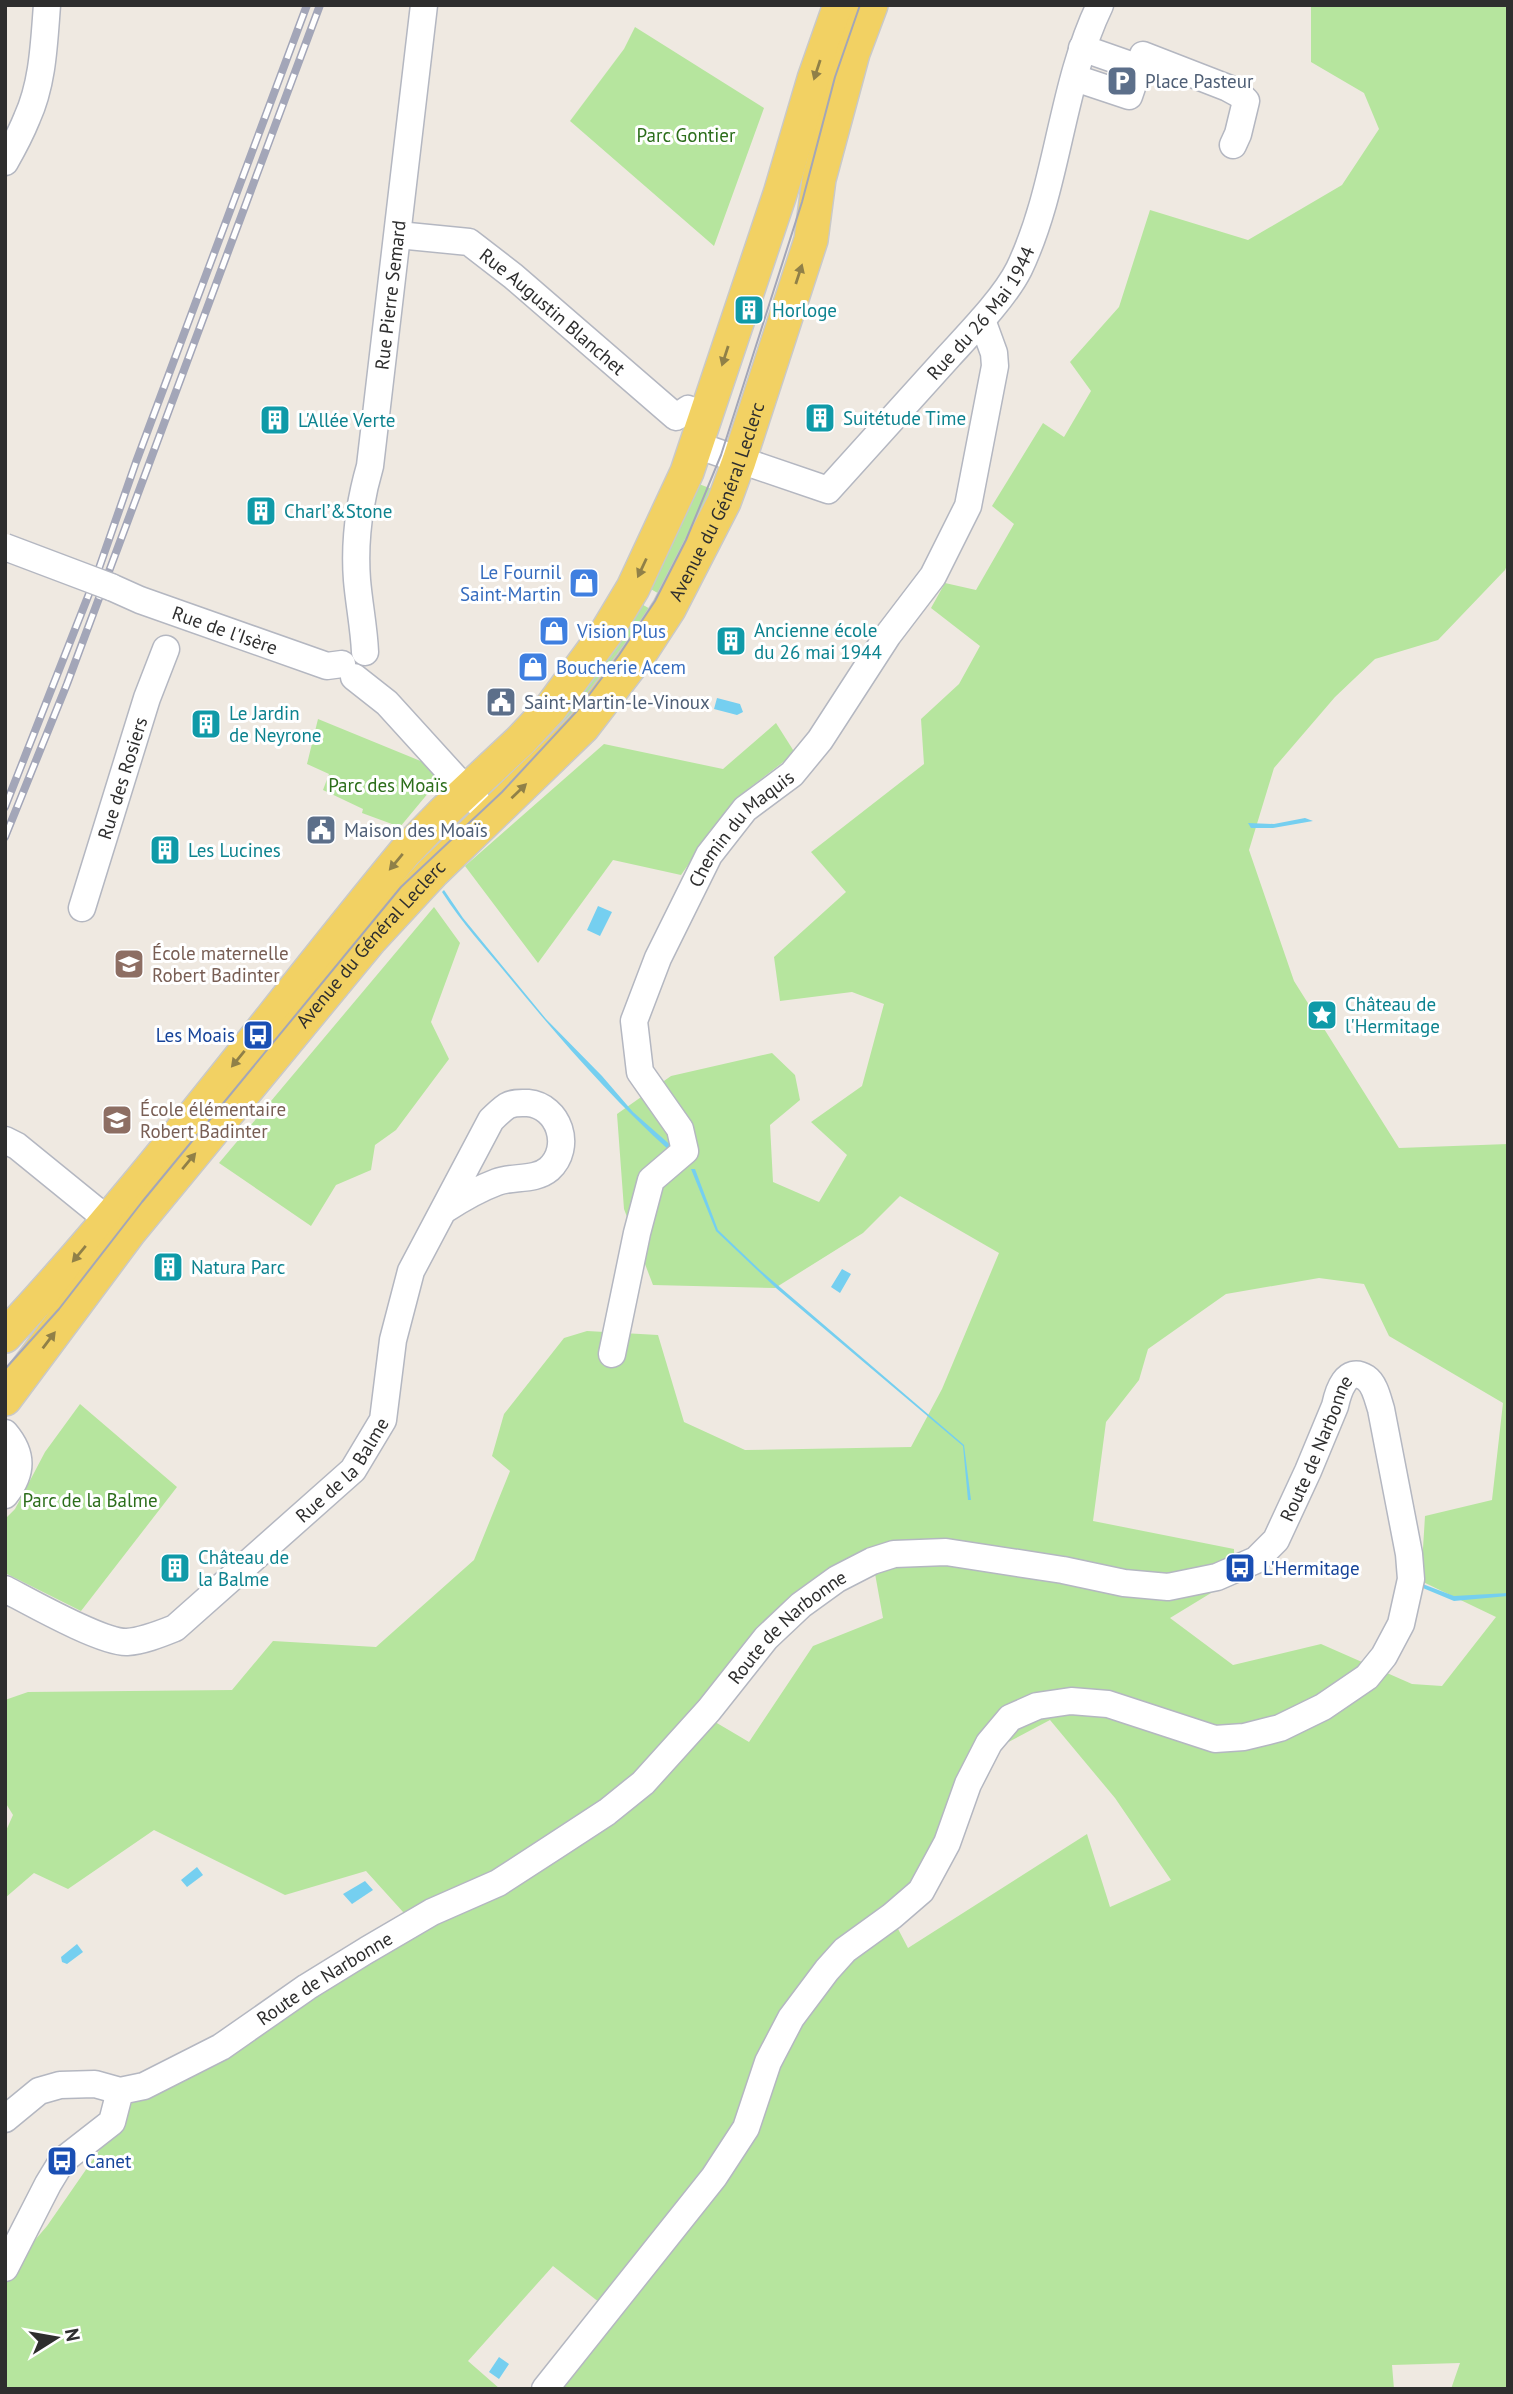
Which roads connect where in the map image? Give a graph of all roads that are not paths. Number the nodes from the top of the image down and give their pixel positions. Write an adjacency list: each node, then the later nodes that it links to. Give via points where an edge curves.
1 (47, 5): 10 (street, via 36,92)
2 (424, 5): 11 (street, Rue Pierre Semard)
3 (839, 5): 14 (main road, Avenue du Général Leclerc, one-way to 14)
4 (871, 5): 15 (main road, Avenue du Général Leclerc, one-way to 4, via 811,240 819,179 853,53)
5 (1100, 5): 6 (street, Rue du 26 Mai 1944)
6 (1082, 48): 7 (street); 8 (street, Rue du 26 Mai 1944)
7 (1139, 68): 8 (street, via 1129,96); 9 (street, via 1143,55 1239,94 1246,102)
8 (1075, 78): 12 (street, Rue du 26 Mai 1944, via 1032,236 1017,271)
9 (1233, 145)
10 (5, 162)
11 (398, 235): 13 (street, Rue Augustin Blanchet, via 470,242 676,416); 18 (street, Rue Pierre Semard, via 370,466 359,506)
12 (982, 320): 15 (street, Rue du 26 Mai 1944, via 828,490); 26 (street, Chemin du Maquis, via 995,366 968,506 933,576 888,635 820,740 792,774 745,809 709,855 634,1021 640,1072 680,1129 685,1150 651,1180)
13 (690, 410)
14 (696, 445): 15 (street, Rue du 26 Mai 1944); 19 (main road, Avenue du Général Leclerc, one-way to 19, via 633,588 606,633 550,709)
15 (739, 461): 20 (main road, Avenue du Général Leclerc, one-way to 15, via 583,727 643,649 724,502)
16 (5, 548): 18 (street, Rue de l'Isère, bridge, via 327,666)
17 (166, 649): 21 (street, Rue des Rosiers)
18 (356, 661): 19 (street, via 387,703)
19 (467, 792): 20 (street); 24 (main road, Avenue du Général Leclerc, one-way to 24, via 405,852)
20 (492, 817): 27 (main road, Avenue du Général Leclerc, one-way to 20, via 130,1231 370,940)
21 (82, 908)
22 (5, 1140): 24 (street)
23 (444, 1210): 23 (street, Rue de la Balme, via 500,1181 549,1169 561,1144 560,1126 551,1112 538,1104 518,1102 491,1120); 30 (street, Rue de la Balme, via 411,1271 393,1340 383,1420 353,1470 175,1629 125,1643 96,1634)
24 (108, 1220): 25 (main road, Avenue du Général Leclerc, one-way to 25)
25 (5, 1336)
26 (612, 1354)
27 (5, 1399)
28 (5, 1433): 29 (street, via 20,1455 20,1468)
29 (5, 1495)
30 (5, 1589)
31 (120, 2091): 32 (street, Route de Narbonne, via 95,2084 60,2085 39,2091); 33 (street, via 112,2122 62,2161); 34 (street, Route de Narbonne, via 144,2086 221,2047 367,1950 432,1912 498,1883 607,1812 643,1783 766,1638 837,1579 872,1561 894,1554 946,1552 1168,1587 1231,1573 1256,1560 1276,1540 1335,1406 1339,1387 1348,1377 1367,1378 1381,1409 1409,1554 1410,1585 1401,1624 1367,1677 1323,1707 1280,1728 1244,1738 1215,1739 1108,1704 1071,1701 1037,1706 1010,1718 989,1743 947,1843 921,1891 827,1969 791,2018 768,2062 746,2128 715,2177)
32 (5, 2119)
33 (5, 2268)
34 (545, 2389)

